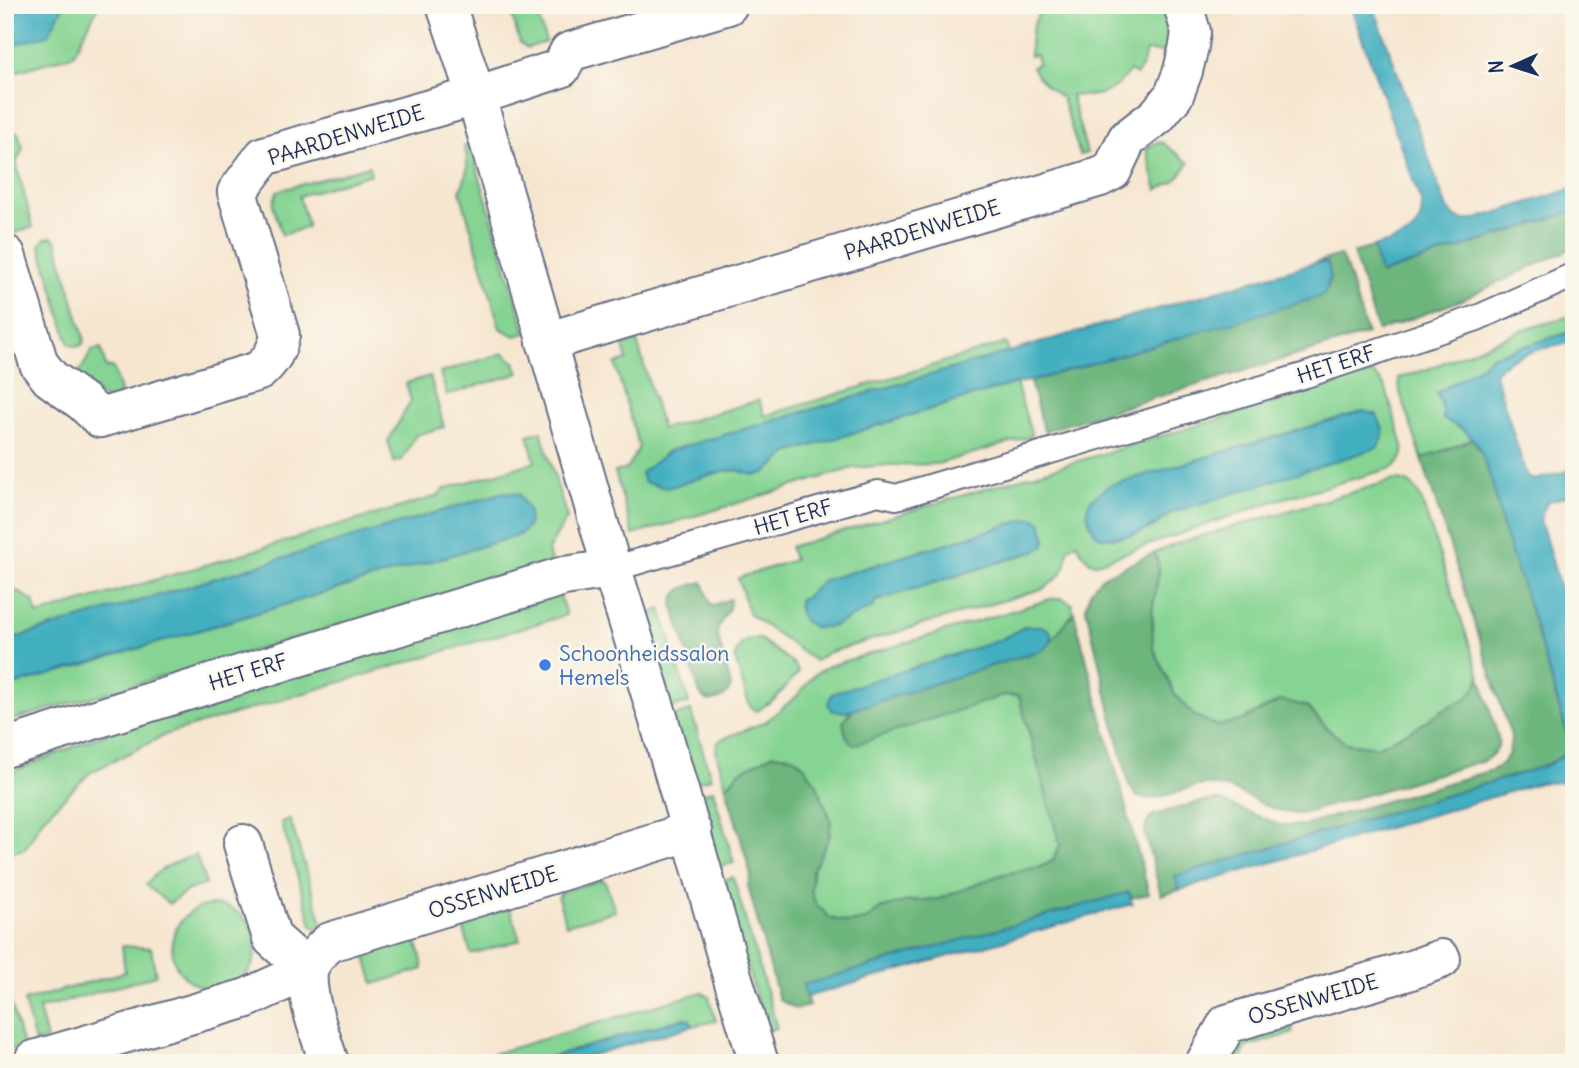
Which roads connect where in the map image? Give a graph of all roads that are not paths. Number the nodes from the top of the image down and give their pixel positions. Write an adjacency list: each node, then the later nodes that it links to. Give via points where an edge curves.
1 (446, 5): 4 (street)
2 (728, 5): 4 (street, PAARDENWEIDE, via 569,52 561,68)
3 (1183, 5): 7 (street, PAARDENWEIDE, via 1191,32 1174,95 1157,116 1127,139 1112,171)
4 (476, 96): 5 (street, PAARDENWEIDE, via 264,156 237,192 280,335 277,350 259,371 100,418 39,364); 7 (street)
5 (6, 255)
6 (1574, 275): 8 (lane, HET ERF, via 1476,318 1306,374 896,497 878,493)
7 (546, 342): 8 (street)
8 (612, 569): 9 (street, HET ERF, via 564,576); 10 (street)
9 (5, 748)
10 (692, 831): 13 (street, OSSENWEIDE, via 330,942); 16 (street)
11 (243, 844): 13 (street, via 272,938)
12 (1441, 959): 17 (street, OSSENWEIDE, via 1227,1024)
13 (308, 970): 14 (street, OSSENWEIDE, via 247,998); 15 (street)
14 (34, 1060)
15 (329, 1063)
16 (759, 1063)
17 (1205, 1063)

